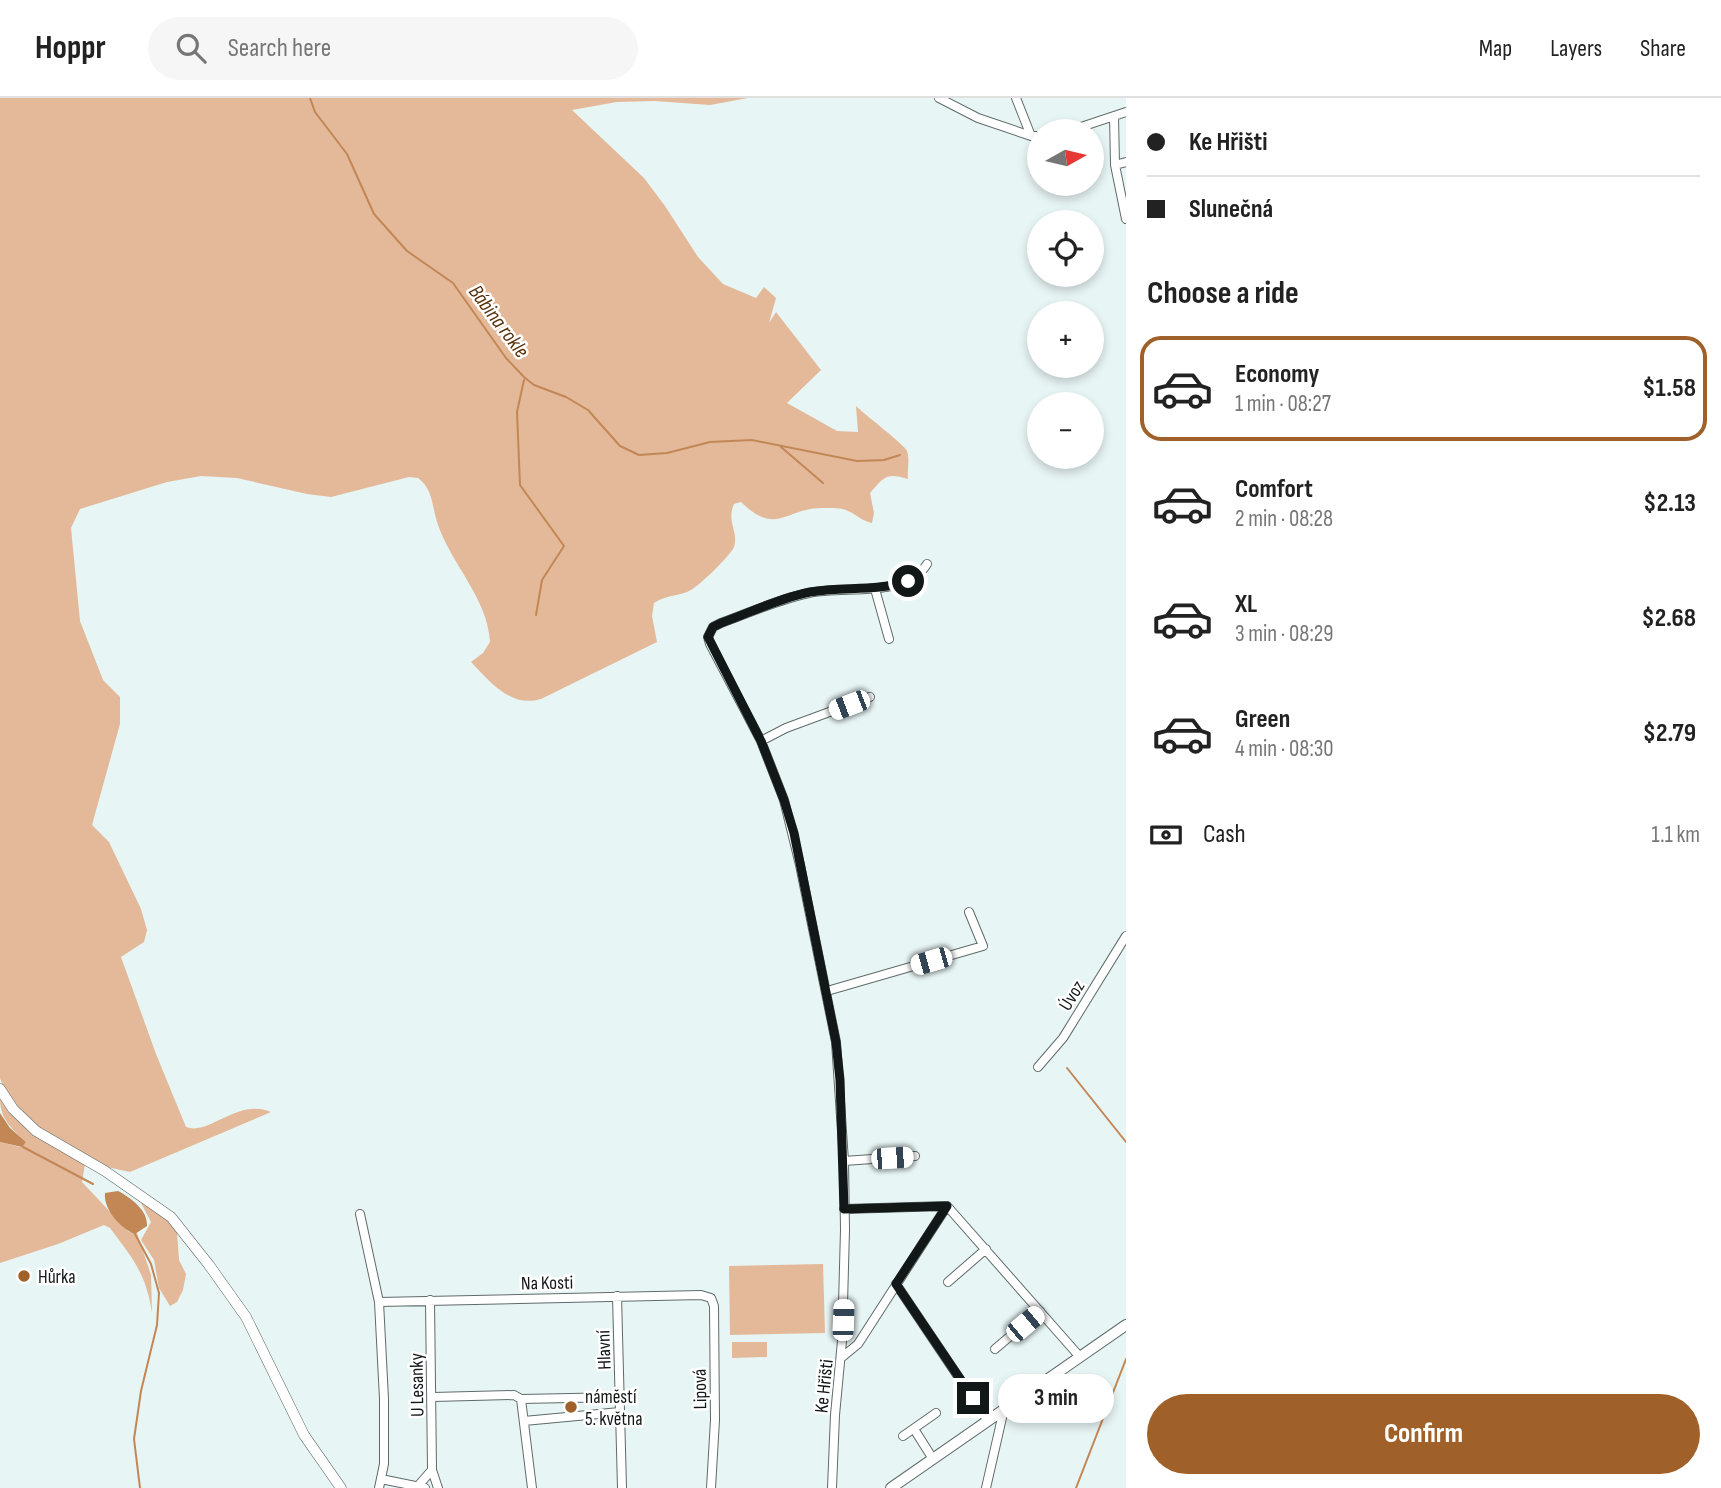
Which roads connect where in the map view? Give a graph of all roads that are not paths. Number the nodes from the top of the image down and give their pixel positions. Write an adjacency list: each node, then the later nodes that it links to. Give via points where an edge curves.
1 (939, 98): 7 (street, via 978,118)
2 (1016, 98): 6 (street)
3 (1126, 112): 4 (street)
4 (1114, 116): 5 (street); 9 (street)
5 (1104, 119)
6 (1027, 120)
7 (1027, 133)
8 (1126, 162): 9 (street)
9 (1115, 165): 10 (street)
10 (1126, 219)
11 (927, 564): 12 (street, Ke Hřišti, via 908,581)
12 (876, 589): 13 (street); 15 (street, Ke Hřišti, via 808,593 713,627 710,644)
13 (889, 639)
14 (870, 697): 15 (street)
15 (761, 741): 18 (street, Ke Hřišti, via 794,833)
16 (969, 912): 18 (street, via 983,946)
17 (1126, 936): 19 (street, Úvoz, via 1063,1038)
18 (827, 991): 22 (street, Ke Hřišti, via 840,1080)
19 (1038, 1067)
20 (0, 1089): 53 (street, via 36,1130 171,1217 246,1317 304,1435)
21 (915, 1156): 22 (street)
22 (844, 1161): 24 (street, Ke Hřišti)
23 (947, 1206): 24 (street); 26 (street); 28 (street)
24 (844, 1209): 37 (street, Ke Hřišti)
25 (360, 1214): 32 (street)
26 (986, 1250): 27 (street); 33 (street)
27 (948, 1282)
28 (896, 1284): 37 (street, via 858,1343); 45 (street)
29 (617, 1296): 30 (street, Na Kosti); 31 (street, Na Kosti, via 701,1295); 39 (street, Hlavní)
30 (430, 1300): 32 (street, Na Kosti); 38 (street, U Lesanky)
31 (713, 1301): 50 (street, Lipová)
32 (379, 1302): 51 (street, via 384,1399)
33 (1040, 1311): 35 (street); 36 (street)
34 (1126, 1325): 36 (main road)
35 (995, 1349)
36 (1080, 1357): 41 (main road)
37 (842, 1358): 59 (street, Ke Hřišti)
38 (432, 1397): 40 (street, via 514,1395); 49 (street, U Lesanky)
39 (620, 1398): 40 (street); 42 (street, Hlavní)
40 (521, 1399): 44 (street)
41 (1004, 1409): 45 (main road); 61 (street)
42 (620, 1412): 44 (street); 56 (street, Hlavní)
43 (936, 1413): 46 (street)
44 (524, 1420): 55 (street)
45 (988, 1420): 48 (main road)
46 (914, 1429): 47 (street); 48 (street)
47 (903, 1436)
48 (933, 1459): 60 (main road)
49 (432, 1470): 52 (street); 54 (street, U Lesanky)
50 (712, 1477): 57 (street, Lipová); 58 (street, Lipová)
51 (380, 1483): 52 (street)
52 (421, 1487)
53 (341, 1488)
54 (438, 1488)
55 (532, 1488)
56 (622, 1488)
57 (705, 1488)
58 (711, 1488)
59 (832, 1488)
60 (891, 1488)
61 (986, 1488)

